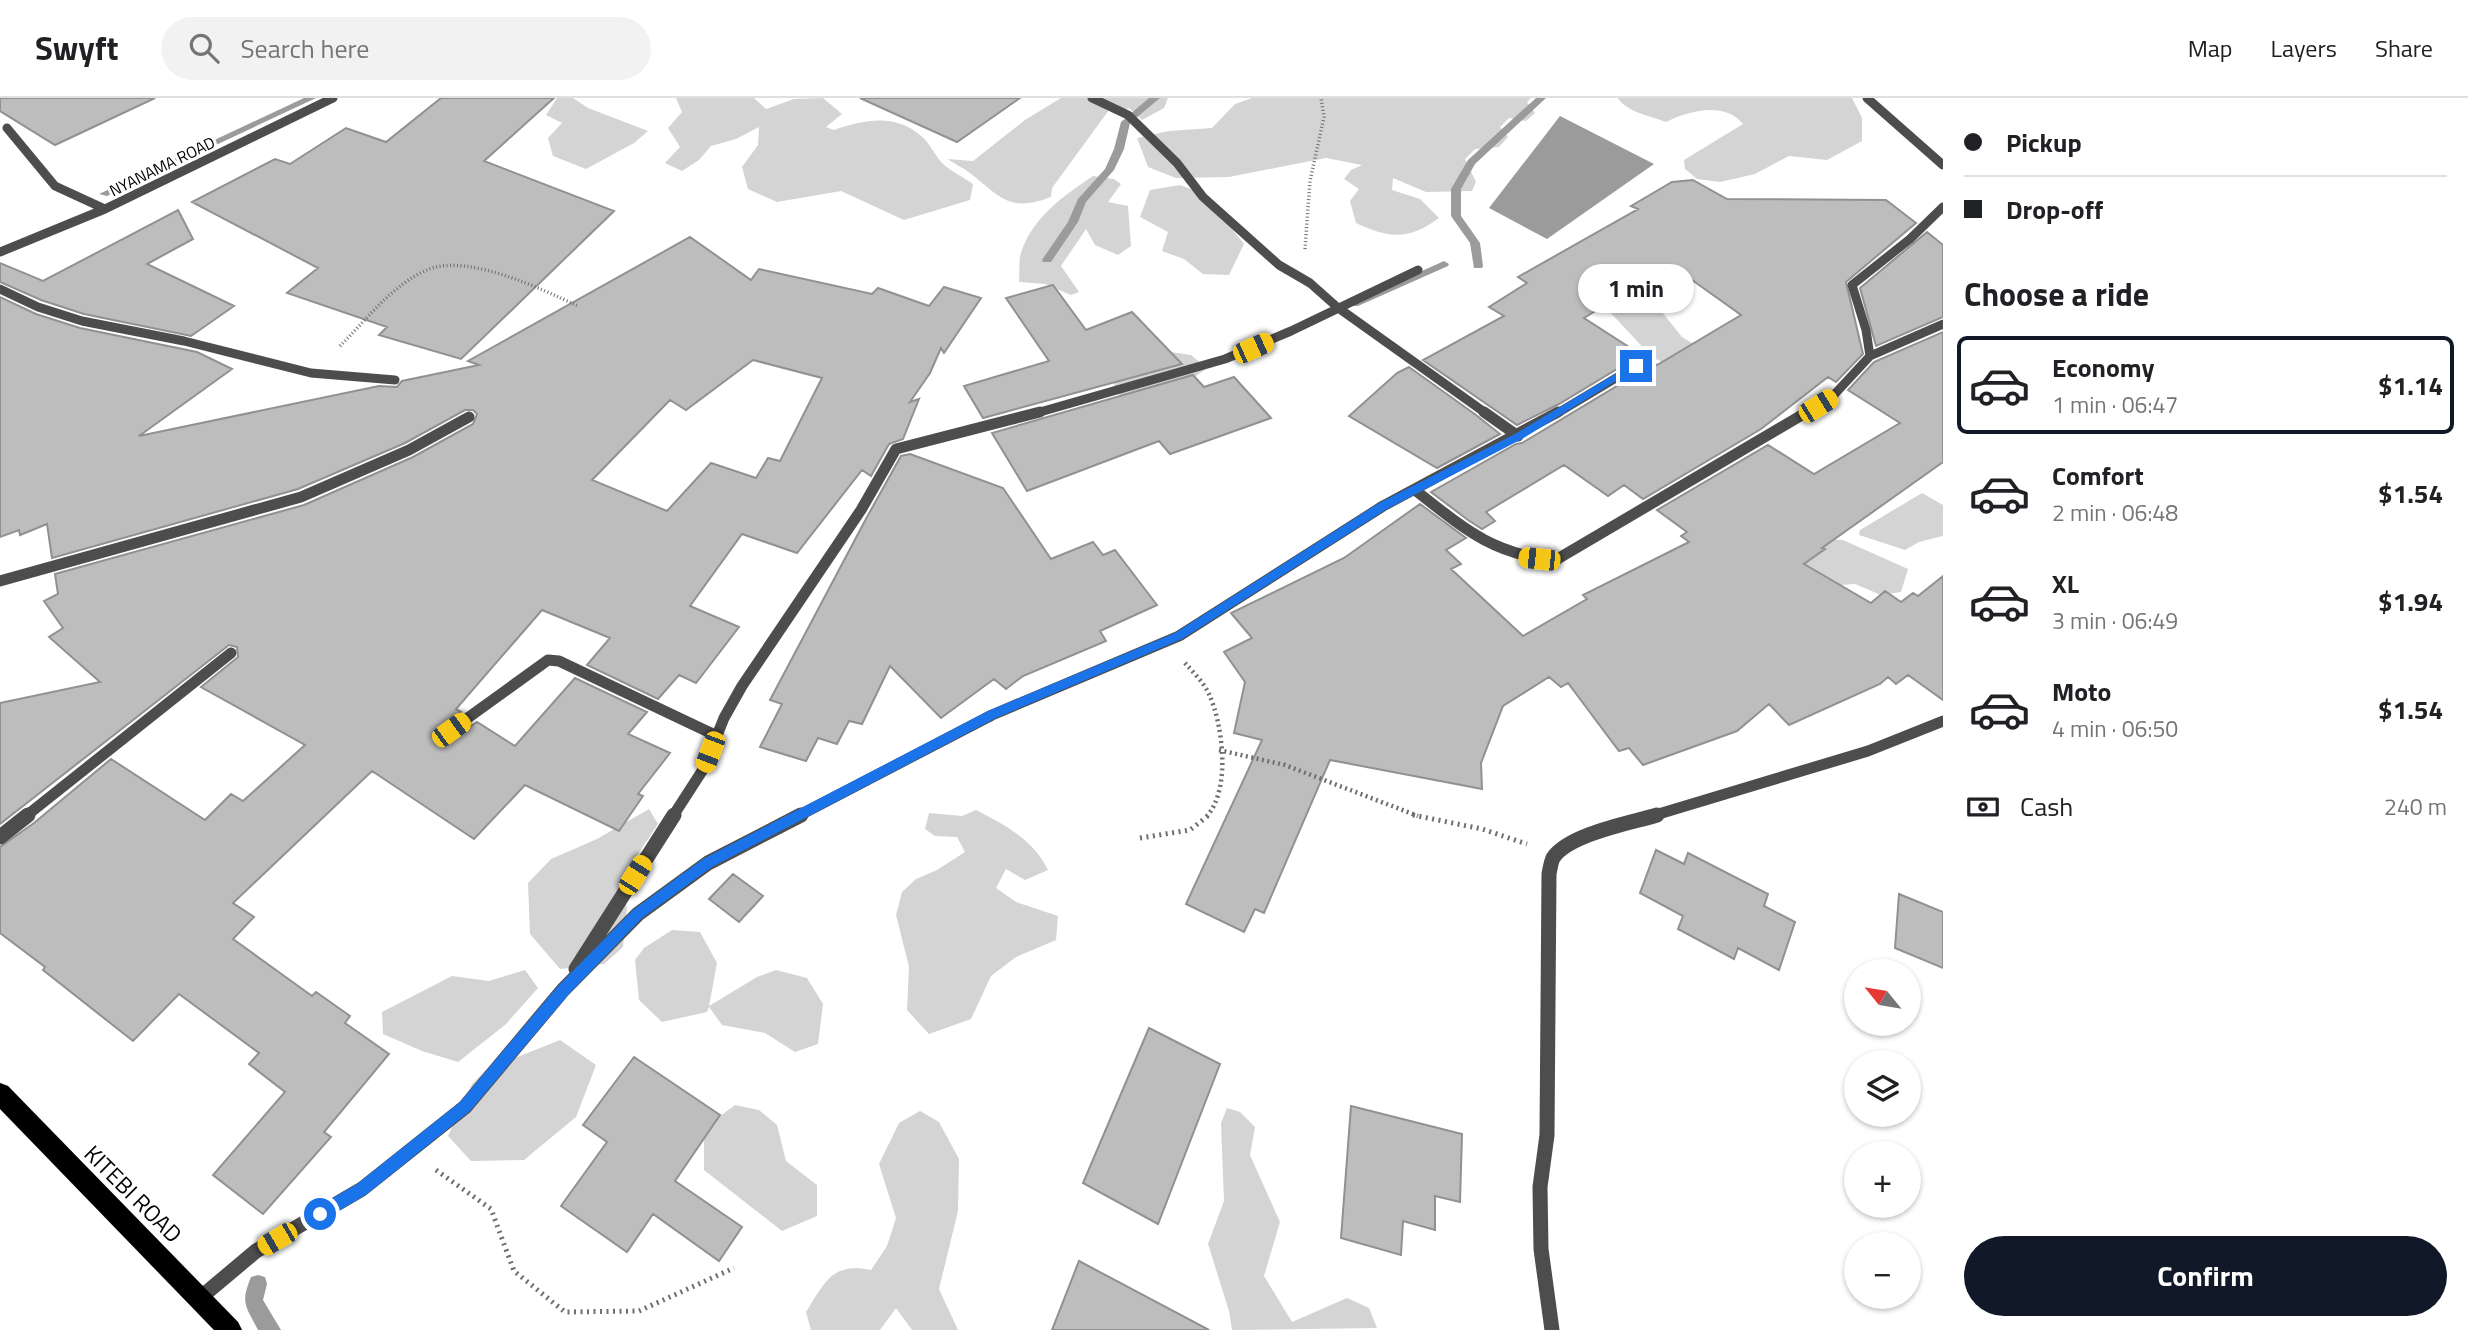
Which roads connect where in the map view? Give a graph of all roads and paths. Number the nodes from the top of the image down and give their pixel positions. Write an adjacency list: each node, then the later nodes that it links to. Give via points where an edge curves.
1 (333, 98): 8 (street, NYANAMA ROAD)
2 (1092, 98): 10 (street, via 1128,115 1177,163 1203,197)
3 (1321, 98): 10 (path, via 1324,117 1310,181 1306,248)
4 (1867, 98): 6 (street)
5 (7, 128): 8 (street, via 55,186)
6 (1943, 165)
7 (1943, 207): 16 (street, via 1852,285)
8 (105, 209): 9 (street, NYANAMA ROAD)
9 (0, 252)
10 (1279, 265): 14 (street)
11 (1418, 270): 14 (street)
12 (0, 289): 18 (street, via 82,321)
13 (578, 306): 18 (path, via 533,284 449,264 431,268 413,279)
14 (1337, 307): 21 (street); 28 (street, via 1216,362 895,449 861,510 742,686)
15 (1943, 324): 16 (street)
16 (1870, 356): 22 (street, via 1832,397 1554,561 1523,558 1482,543)
17 (1636, 366): 21 (street)
18 (311, 373): 19 (street)
19 (395, 380)
20 (469, 417): 23 (street, via 409,450 300,497)
21 (1518, 436): 22 (street)
22 (1415, 490): 24 (street)
23 (0, 581)
24 (1167, 640): 29 (path, via 1208,691 1220,724); 33 (street, via 992,715 708,863 638,914)
25 (231, 653): 30 (street)
26 (1943, 721): 32 (street, via 1868,751 1583,837)
27 (451, 730): 28 (street, via 548,660 559,661)
28 (717, 736): 33 (street, via 704,768)
29 (1219, 750): 31 (path, via 1222,783 1210,814 1190,830); 32 (path, via 1285,765 1422,818 1521,841)
30 (0, 838)
31 (1140, 838)
32 (1553, 858): 39 (street, via 1547,924 1547,1135 1540,1187 1541,1249)
33 (563, 990): 35 (street, via 465,1107)
34 (0, 1094): 37 (main road, KITEBI ROAD)
35 (391, 1166): 36 (path, via 421,1164 446,1175 491,1209 514,1271 565,1312 639,1311); 37 (street, via 362,1189 256,1251)
36 (734, 1268)
37 (200, 1298): 38 (main road, KITEBI ROAD)
38 (230, 1330)
39 (1552, 1330)

